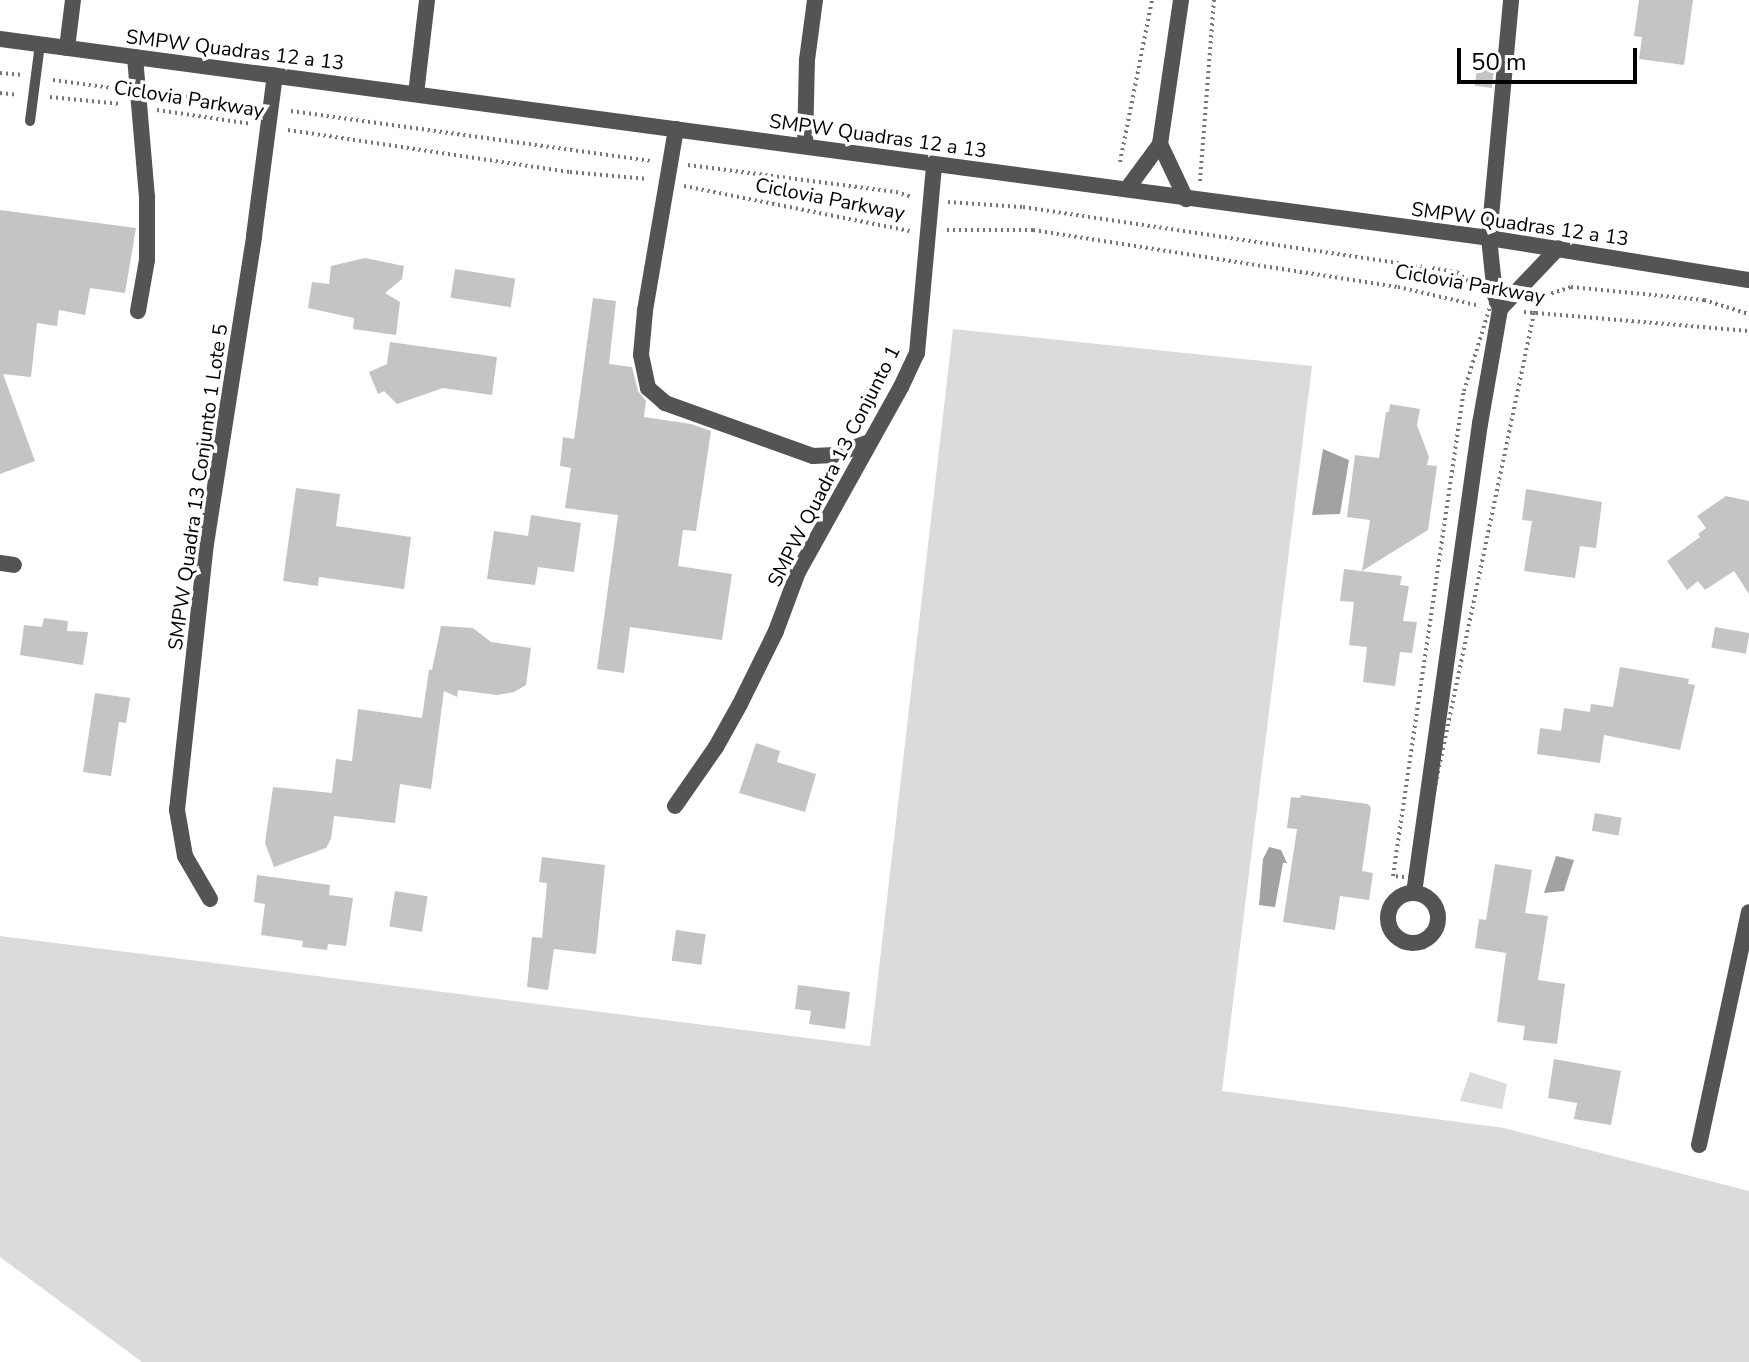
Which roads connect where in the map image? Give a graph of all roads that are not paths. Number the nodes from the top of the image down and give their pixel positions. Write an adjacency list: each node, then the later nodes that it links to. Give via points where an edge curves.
1 (73, 0): 8 (street)
2 (427, 0): 11 (street)
3 (815, 0): 15 (street)
4 (1181, 0): 14 (street)
5 (1511, 0): 19 (street)
6 (0, 39): 7 (street, SMPW Quadras 12 a 13)
7 (40, 44): 8 (street, SMPW Quadras 12 a 13); 12 (lane)
8 (67, 48): 9 (street, SMPW Quadras 12 a 13)
9 (135, 57): 10 (street, SMPW Quadras 12 a 13); 23 (street, via 147,222)
10 (275, 75): 11 (street, SMPW Quadras 12 a 13); 27 (street, SMPW Quadra 13 Conjunto 1 Lote 5, via 206,544 177,810 185,856)
11 (416, 94): 13 (street, SMPW Quadras 12 a 13)
12 (30, 121)
13 (676, 129): 15 (street, SMPW Quadras 12 a 13); 24 (street, via 645,311 641,355 648,388 665,403 813,456 834,455)
14 (1160, 144): 17 (street); 18 (street)
15 (805, 146): 16 (street, SMPW Quadras 12 a 13)
16 (934, 165): 17 (street, SMPW Quadras 12 a 13); 24 (street, SMPW Quadra 13 Conjunto 1, via 917,353)
17 (1121, 189): 18 (street, SMPW Quadras 12 a 13)
18 (1193, 200): 19 (street, SMPW Quadras 12 a 13)
19 (1489, 238): 20 (street, SMPW Quadras 12 a 13); 22 (street)
20 (1558, 248): 21 (street, SMPW Quadras 12 a 13); 22 (street)
21 (1749, 280)
22 (1500, 309): 26 (street)
23 (138, 311)
24 (869, 442): 25 (street, SMPW Quadra 13 Conjunto 1, via 798,572 740,704)
25 (675, 806)
26 (1414, 893)
27 (210, 899)
28 (1749, 912): 29 (street)
29 (1699, 1145)

